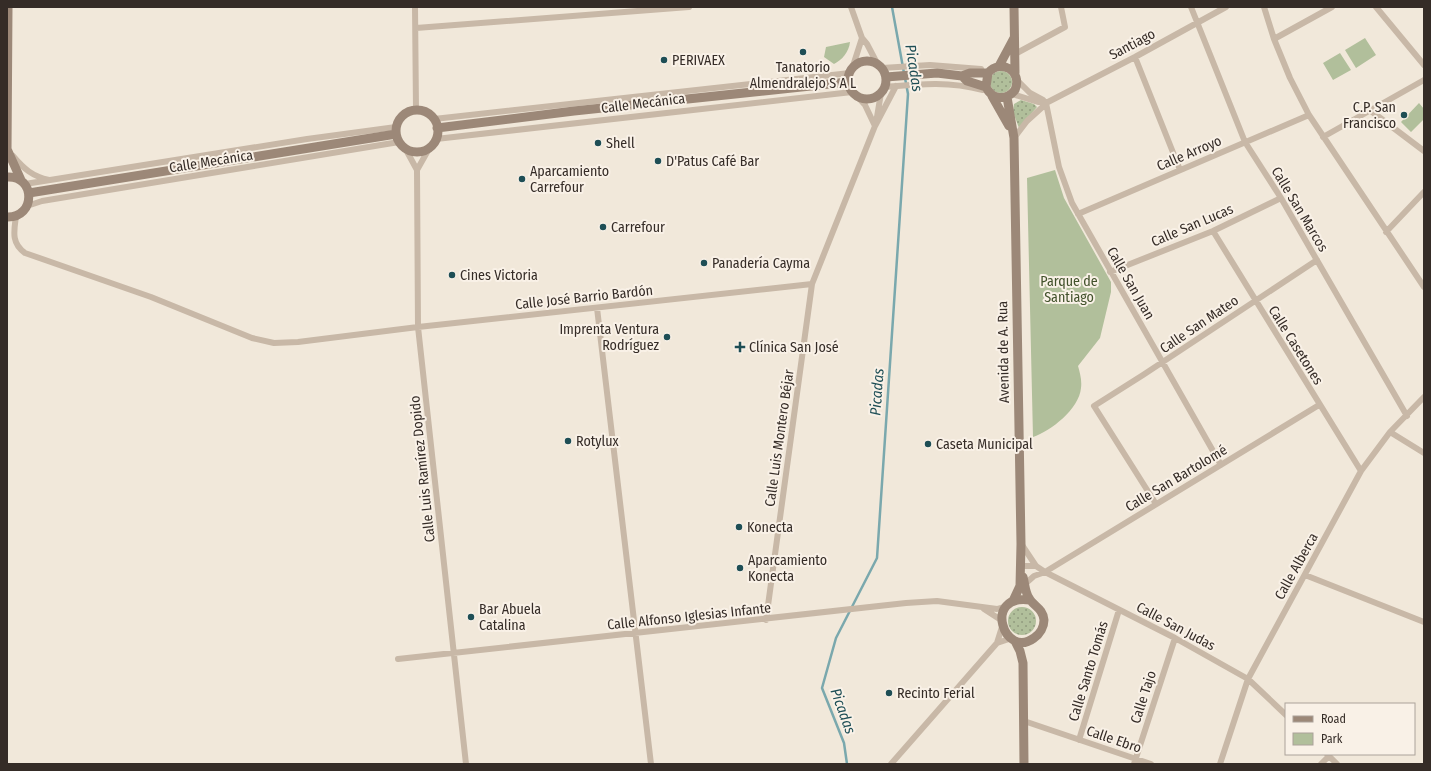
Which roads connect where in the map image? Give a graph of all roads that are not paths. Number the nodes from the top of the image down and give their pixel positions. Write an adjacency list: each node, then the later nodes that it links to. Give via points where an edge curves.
1 (8, 7): 45 (street)
2 (416, 7): 13 (street)
3 (689, 7): 13 (street)
4 (851, 7): 15 (street)
5 (1014, 7): 14 (street)
6 (1061, 7): 17 (street, via 1065,26)
7 (1191, 7): 12 (street, Calle San Marcos)
8 (1226, 7): 12 (street, Santiago)
9 (1264, 7): 16 (street)
10 (1332, 7): 16 (street)
11 (1376, 7): 19 (street)
12 (1197, 22): 18 (street, Santiago); 43 (street, Calle San Marcos)
13 (416, 28): 33 (street)
14 (1015, 37): 17 (street); 21 (street)
15 (862, 38): 20 (street); 22 (street)
16 (1274, 39): 35 (street)
17 (1015, 54): 25 (street)
18 (1135, 57): 32 (street, Santiago); 48 (street)
19 (1424, 65)
20 (880, 66): 22 (street, via 873,62 862,62); 24 (street); 28 (street)
21 (992, 69): 23 (street); 24 (street, via 930,65); 25 (street, via 1008,67); 29 (street)
22 (851, 71): 27 (street); 36 (street, Calle Mecánica)
23 (962, 76): 24 (street, via 937,73); 29 (street, via 967,82)
24 (903, 77): 28 (street); 29 (street); 37 (street, Calle Luis Montero Béjar)
25 (1016, 77): 31 (street, via 1015,90); 32 (street, via 1034,95)
26 (1424, 80): 34 (street)
27 (848, 82): 30 (street); 38 (street)
28 (884, 86): 30 (street, via 868,99); 37 (street, Calle Luis Montero Béjar)
29 (989, 91): 31 (street, via 1002,98); 41 (street, Avenida de A. Rua, via 1003,113)
30 (854, 93): 37 (street, via 865,105); 42 (street, Calle Mecánica)
31 (1010, 95): 32 (street); 41 (street, Avenida de A. Rua)
32 (1047, 102): 41 (street, Santiago); 56 (street, Calle San Juan, via 1059,167)
33 (416, 110): 36 (street, via 425,112); 40 (street, via 404,114)
34 (1371, 110): 39 (street); 46 (street)
35 (1309, 115): 39 (street); 43 (street, Calle Arroyo)
36 (434, 119): 38 (street)
37 (875, 126): 62 (street, Calle Luis Montero Béjar)
38 (437, 128): 42 (street)
39 (1323, 137): 59 (street)
40 (399, 138): 44 (street, via 416,152); 47 (street, Calle Luis Ramírez Dopido); 50 (street, Calle Mecánica, via 299,140); 53 (street); 55 (street, Calle Mecánica, via 42,201)
41 (1014, 138): 76 (street, Avenida de A. Rua)
42 (436, 139): 44 (street)
43 (1245, 142): 48 (street, Calle Arroyo); 54 (street, Calle San Marcos)
44 (430, 147): 47 (street, Calle Luis Ramírez Dopido)
45 (7, 150): 50 (street, Calle Mecánica, via 22,168 31,174); 51 (street)
46 (1424, 151)
47 (417, 170): 66 (street, Calle Luis Ramírez Dopido)
48 (1180, 170): 56 (street, Calle Arroyo)
49 (7, 176): 51 (street, via 16,177)
50 (53, 181): 51 (street, Calle Mecánica)
51 (23, 182): 53 (street)
52 (1424, 192): 59 (street)
53 (29, 193): 55 (street)
54 (1281, 198): 58 (street, Calle San Lucas); 60 (street, Calle San Marcos)
55 (27, 206): 57 (street)
56 (1078, 214): 61 (street, Calle San Juan)
57 (12, 216): 66 (street, Calle José Barrio Bardón, via 15,241 18,248 25,253 151,297 252,338 274,343 298,342)
58 (1213, 231): 61 (street, Calle San Lucas); 64 (street, Calle Casetones)
59 (1386, 232): 63 (street)
60 (1317, 260): 64 (street, Calle San Mateo); 70 (street, Calle San Marcos)
61 (1110, 272): 67 (street, Calle San Juan)
62 (812, 284): 65 (street, Calle José Barrio Bardón); 86 (street, Calle Luis Montero Béjar)
63 (1424, 288)
64 (1255, 301): 67 (street, Calle San Mateo); 69 (street, Calle Casetones)
65 (597, 308): 66 (street, Calle José Barrio Bardón); 89 (street)
66 (418, 327): 94 (street, Calle Luis Ramírez Dopido)
67 (1162, 362): 73 (street, Calle San Juan); 75 (street, Calle San Mateo, via 1094,406)
68 (1424, 397): 70 (street, Calle Alberca)
69 (1319, 404): 73 (street, Calle San Bartolomé); 74 (street, Calle Casetones)
70 (1407, 416): 71 (street, Calle Alberca)
71 (1390, 432): 72 (street); 74 (street, Calle Alberca)
72 (1424, 453)
73 (1221, 465): 75 (street, Calle San Bartolomé)
74 (1361, 471): 80 (street, Calle Alberca)
75 (1156, 504): 79 (street, Calle San Bartolomé)
76 (1022, 544): 77 (street, Avenida de A. Rua); 78 (street, Calle San Judas)
77 (1021, 566): 78 (street); 81 (street, Avenida de A. Rua); 83 (street, Avenida de A. Rua, via 1018,593)
78 (1036, 566): 79 (street, Calle San Judas)
79 (1045, 572): 81 (street, via 1034,576); 85 (street, Calle San Judas)
80 (1305, 575): 87 (street); 97 (street, Calle Alberca)
81 (1025, 584): 82 (street, Avenida de A. Rua)
82 (1030, 600): 83 (street, via 1022,599); 92 (street, via 1039,608 1044,620 1040,632)
83 (1010, 603): 84 (street, Calle Alfonso Iglesias Infante, via 997,609); 88 (street)
84 (983, 609): 86 (street, Calle Alfonso Iglesias Infante, via 937,602 869,607); 88 (street, Calle Alfonso Iglesias Infante)
85 (1119, 610): 90 (street, Calle San Judas); 100 (street, Calle Santo Tomás)
86 (766, 620): 89 (street, Calle Alfonso Iglesias Infante)
87 (1424, 622)
88 (1001, 623): 91 (street, via 1005,633); 93 (street)
89 (636, 632): 94 (street, Calle Alfonso Iglesias Infante); 104 (street)
90 (1175, 638): 97 (street, Calle San Judas); 102 (street, Calle Tajo)
91 (1013, 639): 92 (street, via 1023,642); 93 (street); 96 (street)
92 (1031, 640): 96 (street)
93 (997, 643): 105 (street)
94 (454, 653): 95 (street, Calle Alfonso Iglesias Infante); 103 (street, Calle Luis Ramírez Dopido)
95 (398, 659)
96 (1023, 663): 99 (street)
97 (1248, 679): 98 (street, Calle San Judas); 108 (street, Calle Alberca)
98 (1285, 714)
99 (1024, 721): 100 (street, Calle Ebro); 106 (street)
100 (1079, 740): 102 (street, Calle Ebro)
101 (1328, 755): 109 (street); 110 (street)
102 (1135, 761): 107 (street, Calle Ebro)
103 (466, 764)
104 (651, 764)
105 (891, 764)
106 (1024, 764)
107 (1151, 764)
108 (1220, 764)
109 (1321, 764)
110 (1337, 764)

